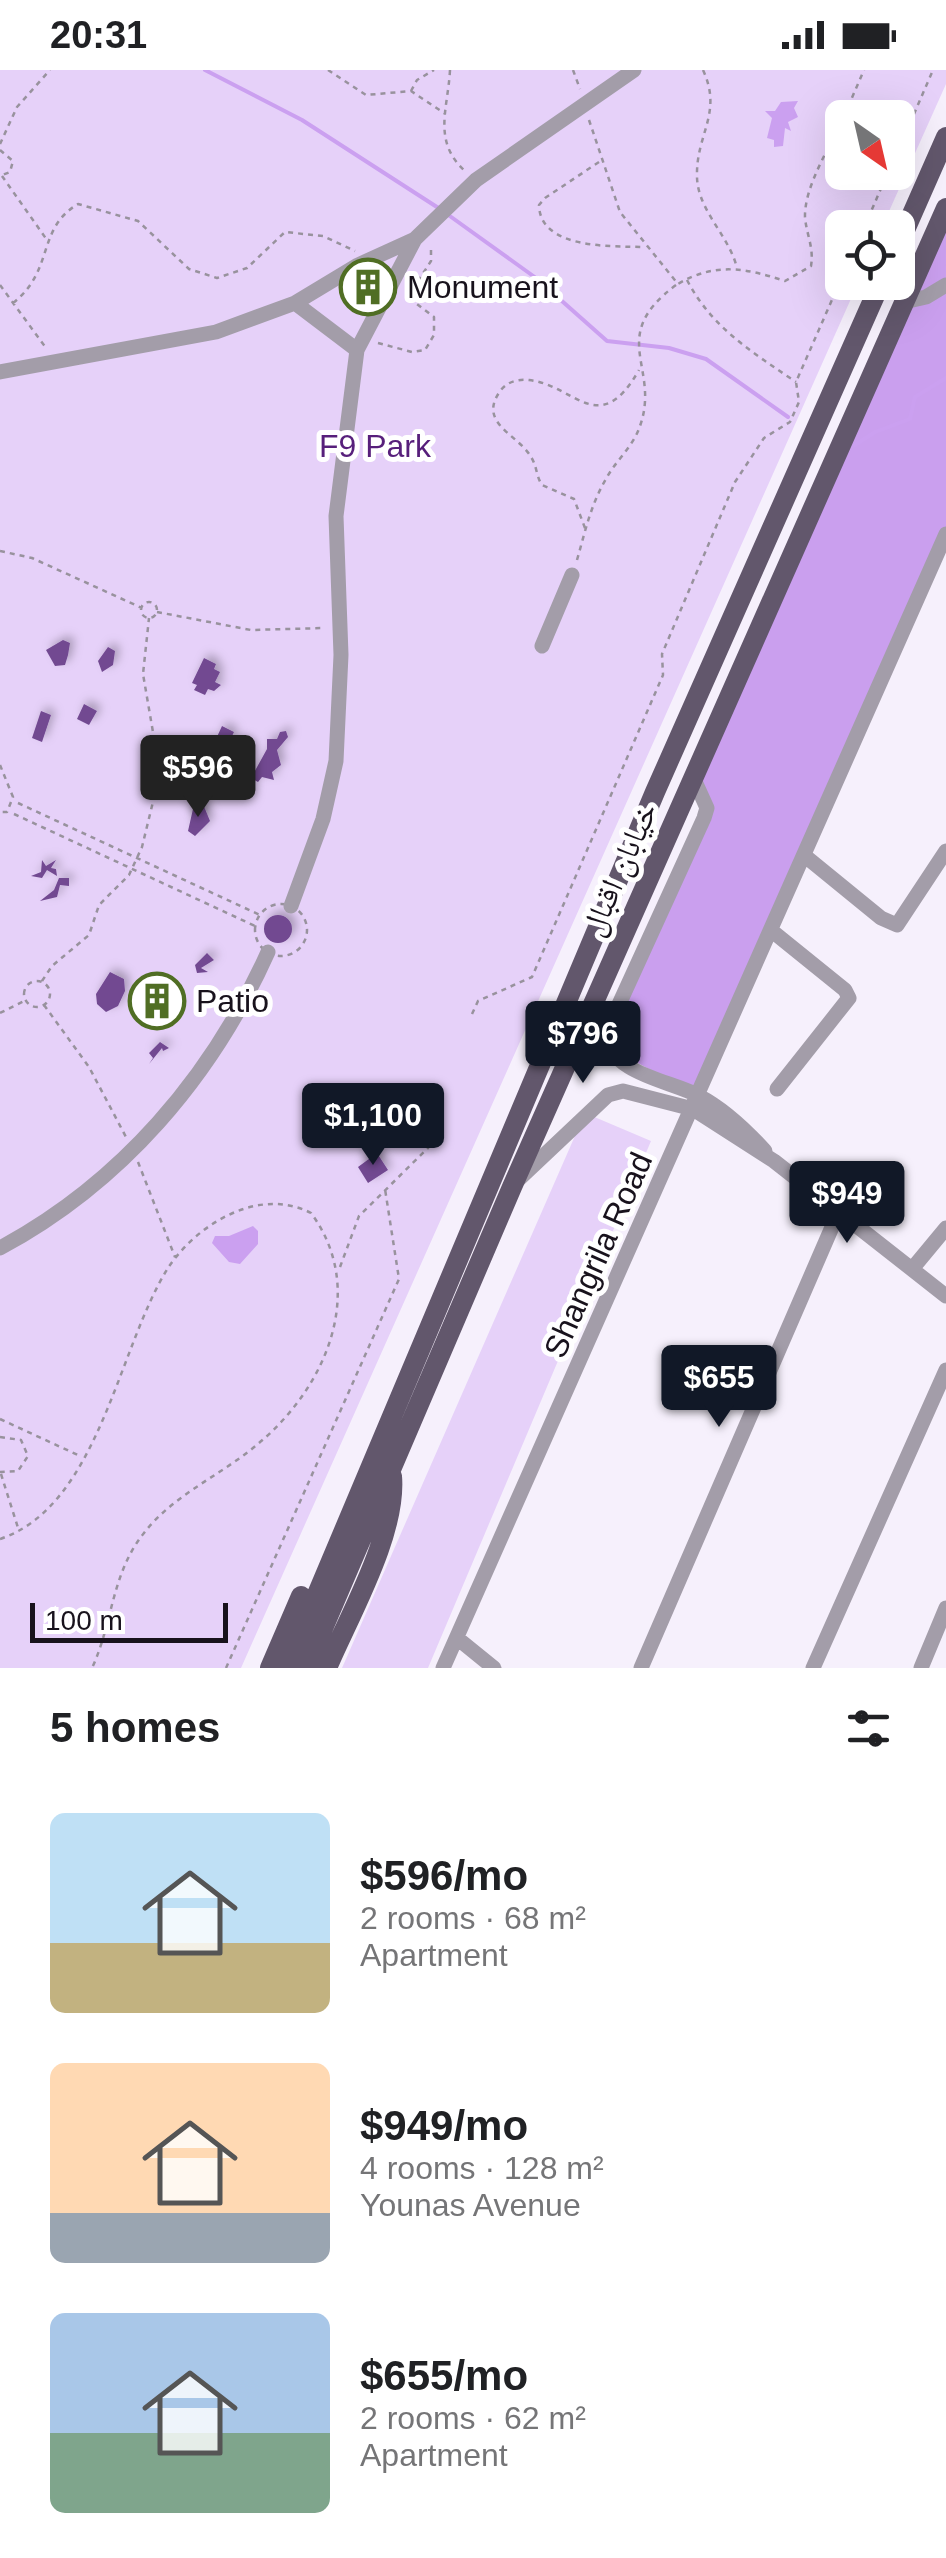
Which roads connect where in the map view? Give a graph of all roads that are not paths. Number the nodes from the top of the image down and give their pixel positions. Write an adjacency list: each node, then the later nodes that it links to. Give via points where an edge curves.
1 (634, 70): 5 (street, via 471,184)
2 (946, 137): 4 (main road)
3 (946, 208): 8 (main road, خیابان اقبال)
4 (914, 210)
5 (422, 232): 9 (street); 10 (street)
6 (946, 285): 8 (street)
7 (873, 300): 30 (main road, خیابان اقبال)
8 (904, 302): 15 (main road, خیابان اقبال)
9 (294, 303): 10 (street); 11 (street, via 216,332)
10 (359, 346): 18 (street, via 336,516 336,762)
11 (0, 372)
12 (946, 534): 17 (street, Shangrila Road)
13 (572, 576): 14 (street)
14 (542, 646)
15 (692, 777): 22 (street, via 704,818 605,1036 616,1057); 23 (main road, خیابان اقبال)
16 (946, 851): 17 (street, via 897,925)
17 (805, 856): 19 (street, Shangrila Road)
18 (292, 906)
19 (772, 930): 21 (street, via 849,998); 22 (street, Shangrila Road)
20 (268, 952): 26 (street, via 242,1010 134,1151 82,1198)
21 (777, 1090)
22 (696, 1102): 23 (street, via 622,1091 608,1095); 24 (street, via 745,1129 774,1161); 33 (street, Shangrila Road)
23 (512, 1187): 31 (main road, خیابان اقبال)
24 (839, 1210): 27 (street); 40 (street)
25 (946, 1228): 27 (street)
26 (0, 1248)
27 (912, 1269): 28 (street)
28 (946, 1296)
29 (946, 1370): 41 (street)
30 (370, 1461): 34 (main road, via 345,1496); 35 (main road, خیابان اقبال)
31 (391, 1468): 36 (main road, خیابان اقبال); 37 (main road, via 392,1504 383,1534)
32 (946, 1608): 42 (street)
33 (456, 1638): 38 (street, Shangrila Road); 39 (street)
34 (270, 1668)
35 (286, 1668)
36 (306, 1668)
37 (327, 1668)
38 (444, 1668)
39 (494, 1668)
40 (641, 1668)
41 (813, 1668)
42 (920, 1668)

